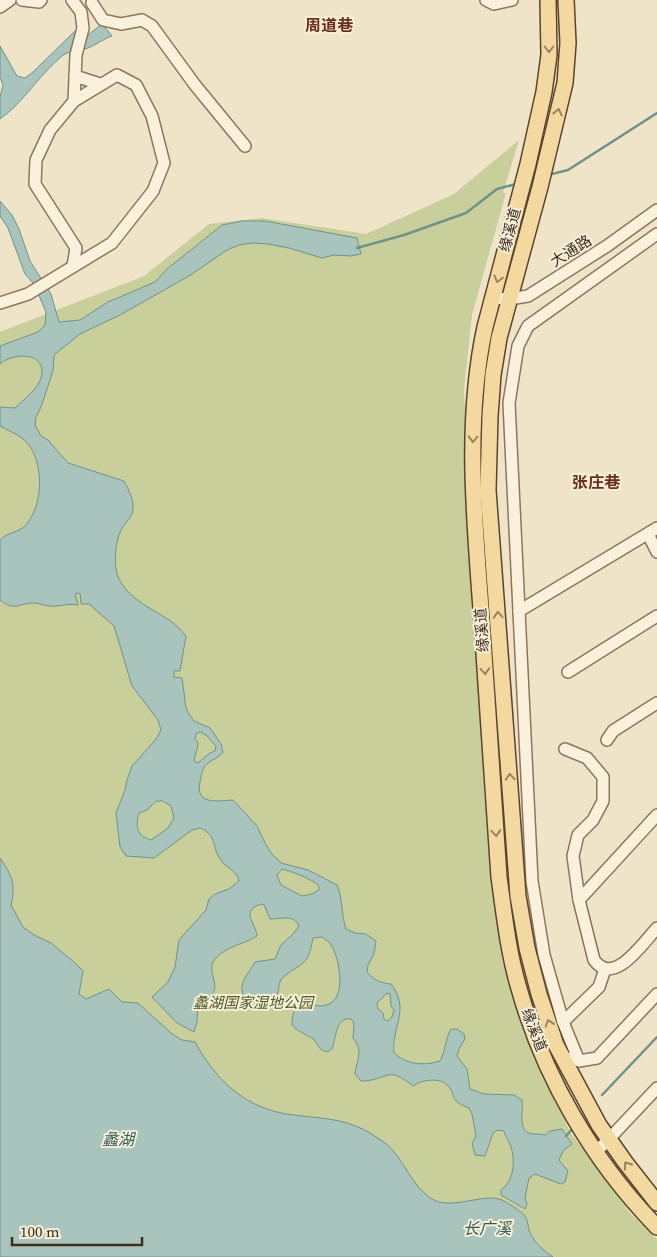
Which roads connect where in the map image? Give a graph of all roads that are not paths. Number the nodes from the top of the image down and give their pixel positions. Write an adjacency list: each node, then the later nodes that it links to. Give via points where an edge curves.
1 (10, 0): 10 (street)
2 (22, 0): 3 (street)
3 (41, 0)
4 (72, 0): 11 (street, via 81,12 83,28)
5 (486, 0): 6 (street, via 494,4)
6 (512, 0)
7 (548, 0): 20 (main road, 缘溪道, one-way to 20, via 549,55 544,92)
8 (566, 0): 21 (main road, 缘溪道, one-way to 8, via 565,83 568,43)
9 (92, 1): 14 (street, via 103,20 121,24 142,20 152,26)
10 (0, 7)
11 (75, 76): 12 (street); 13 (street)
12 (100, 84): 13 (street); 18 (street, via 117,74 136,85 152,116 164,163 153,191 112,243)
13 (74, 101): 17 (street, via 50,130 36,160 35,184)
14 (245, 146)
15 (657, 210): 21 (street, 大通路, via 528,296)
16 (657, 234): 25 (street, via 528,326 518,346 509,403)
17 (76, 248): 18 (street); 19 (street)
18 (93, 254): 19 (street)
19 (73, 266): 22 (street, via 28,294)
20 (492, 298): 21 (street, 大通路); 41 (main road, 缘溪道, one-way to 41, via 479,354 472,492 506,930 517,984 531,1027 566,1104)
21 (509, 300): 37 (main road, 缘溪道, one-way to 21, via 526,948 518,896 488,490 493,375)
22 (0, 303)
23 (652, 531): 24 (street); 25 (street)
24 (657, 552)
25 (519, 611): 36 (street, via 532,882 544,956)
26 (657, 616): 27 (street)
27 (568, 672)
28 (657, 703): 29 (street, via 613,731)
29 (607, 740)
30 (565, 749): 32 (street, via 587,758 603,777 603,801 578,835 573,856)
31 (657, 815): 32 (street)
32 (579, 900): 34 (street, via 594,960)
33 (657, 928): 34 (street, via 624,963 616,969)
34 (605, 969): 36 (street, via 599,987)
35 (657, 994): 38 (street, via 597,1058)
36 (563, 1022): 38 (street)
37 (556, 1045): 38 (street); 40 (main road, 缘溪道)
38 (579, 1061)
39 (657, 1088): 40 (street)
40 (609, 1139): 41 (street); 42 (main road, 缘溪道, one-way to 40)
41 (596, 1152): 43 (main road, 缘溪道)
42 (657, 1203)
43 (657, 1227)

